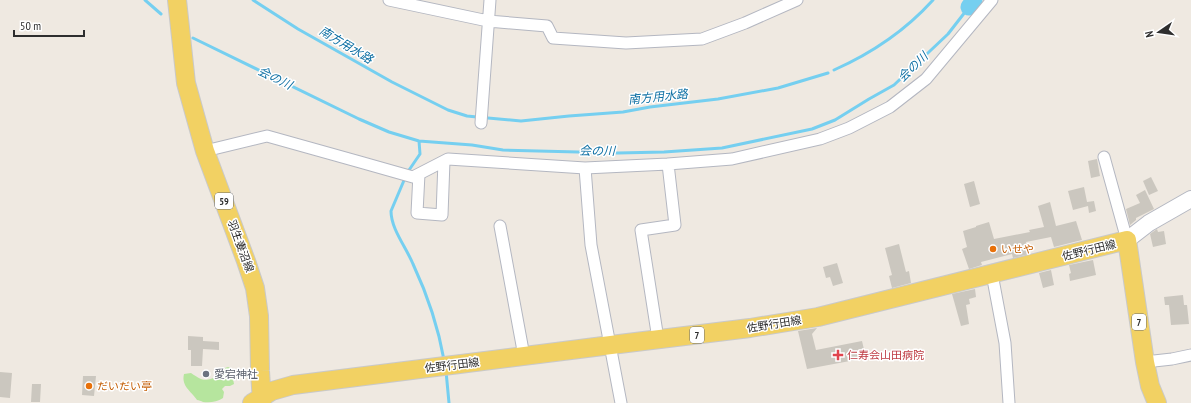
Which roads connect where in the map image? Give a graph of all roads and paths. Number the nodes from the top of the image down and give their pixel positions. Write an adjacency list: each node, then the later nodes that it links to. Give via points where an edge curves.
1 (177, 0): 8 (main road, 羽生妻沼線 / 59, via 186,83)
2 (389, 0): 6 (street)
3 (490, 0): 6 (street)
4 (797, 0): 6 (street, via 702,40 626,43 553,38 547,26)
5 (992, 0): 11 (street, via 926,79 890,107 849,128 820,139 732,159)
6 (488, 21): 7 (street)
7 (481, 123)
8 (205, 151): 13 (street, via 267,136 413,178); 23 (main road, 羽生妻沼線 / 59, via 255,288 259,316)
9 (1104, 157): 16 (street)
10 (444, 161): 12 (street, via 448,159); 13 (street); 13 (street, via 442,215 417,213)
11 (668, 164): 12 (street); 18 (street, via 674,225 641,230)
12 (585, 168): 19 (street, via 591,245)
13 (419, 174)
14 (1191, 199): 16 (street, via 1149,223)
15 (500, 226): 21 (street)
16 (1127, 240): 17 (main road, 佐野行田線 / 7); 22 (main road, 佐野行田線 / 7)
17 (992, 274): 18 (main road, 佐野行田線 / 7, via 818,318); 25 (street, via 1005,343)
18 (658, 339): 19 (main road, 佐野行田線 / 7)
19 (610, 345): 21 (main road, 佐野行田線 / 7); 24 (street)
20 (1191, 355): 22 (street)
21 (524, 356): 23 (main road, 佐野行田線 / 7, via 293,385)
22 (1145, 362): 26 (main road, 佐野行田線 / 7)
23 (259, 401)
24 (621, 403)
25 (1009, 403)
26 (1157, 403)

